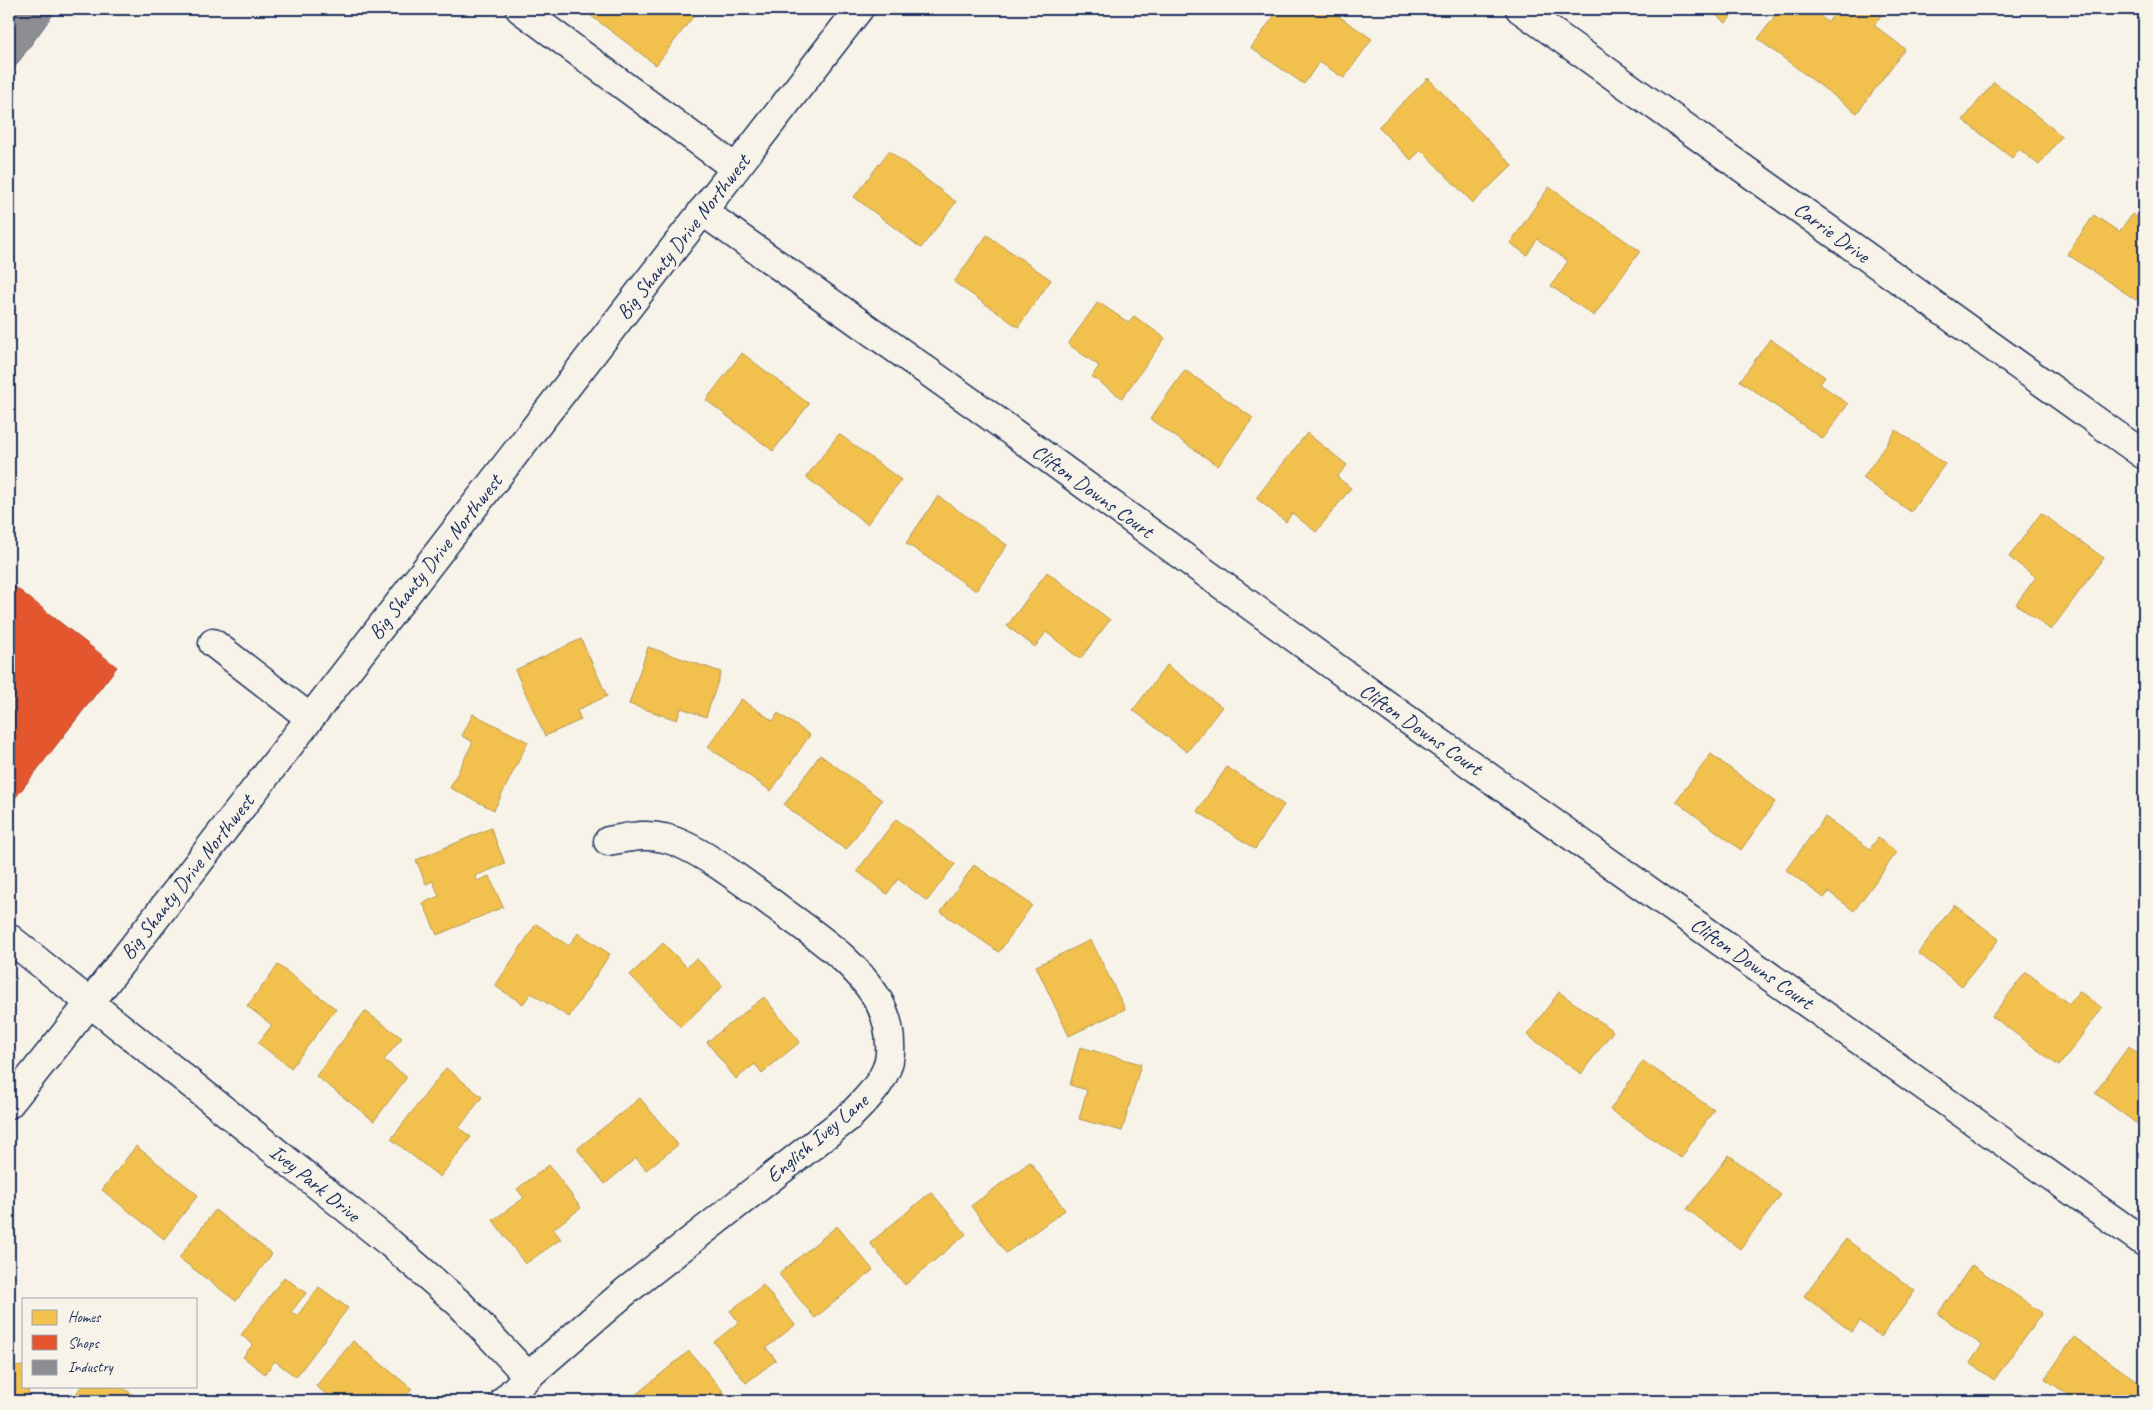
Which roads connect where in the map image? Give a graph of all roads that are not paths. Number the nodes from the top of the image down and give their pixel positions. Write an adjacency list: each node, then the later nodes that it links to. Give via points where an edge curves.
1 (520, 9): 4 (street)
2 (859, 9): 4 (street, Big Shanty Drive Northwest)
3 (1520, 9): 6 (street, Carrie Drive)
4 (736, 168): 5 (street, Big Shanty Drive Northwest)
5 (702, 211): 8 (street, Big Shanty Drive Northwest); 13 (street, Clifton Downs Court, via 1394,710)
6 (2144, 455)
7 (213, 643): 8 (street)
8 (310, 718): 11 (street, Big Shanty Drive Northwest)
9 (608, 842): 14 (street, English Ivey Lane, via 641,835 665,838 694,850 824,942 844,959 875,995 888,1023 890,1056 870,1097 850,1116 625,1292)
10 (9, 938): 11 (street, Ivey Park Drive)
11 (89, 1004): 12 (street, Big Shanty Drive Northwest); 14 (street, Ivey Park Drive, via 391,1244 460,1304)
12 (9, 1104)
13 (2144, 1242)
14 (528, 1376): 15 (street, English Ivey Lane)
15 (504, 1401)

